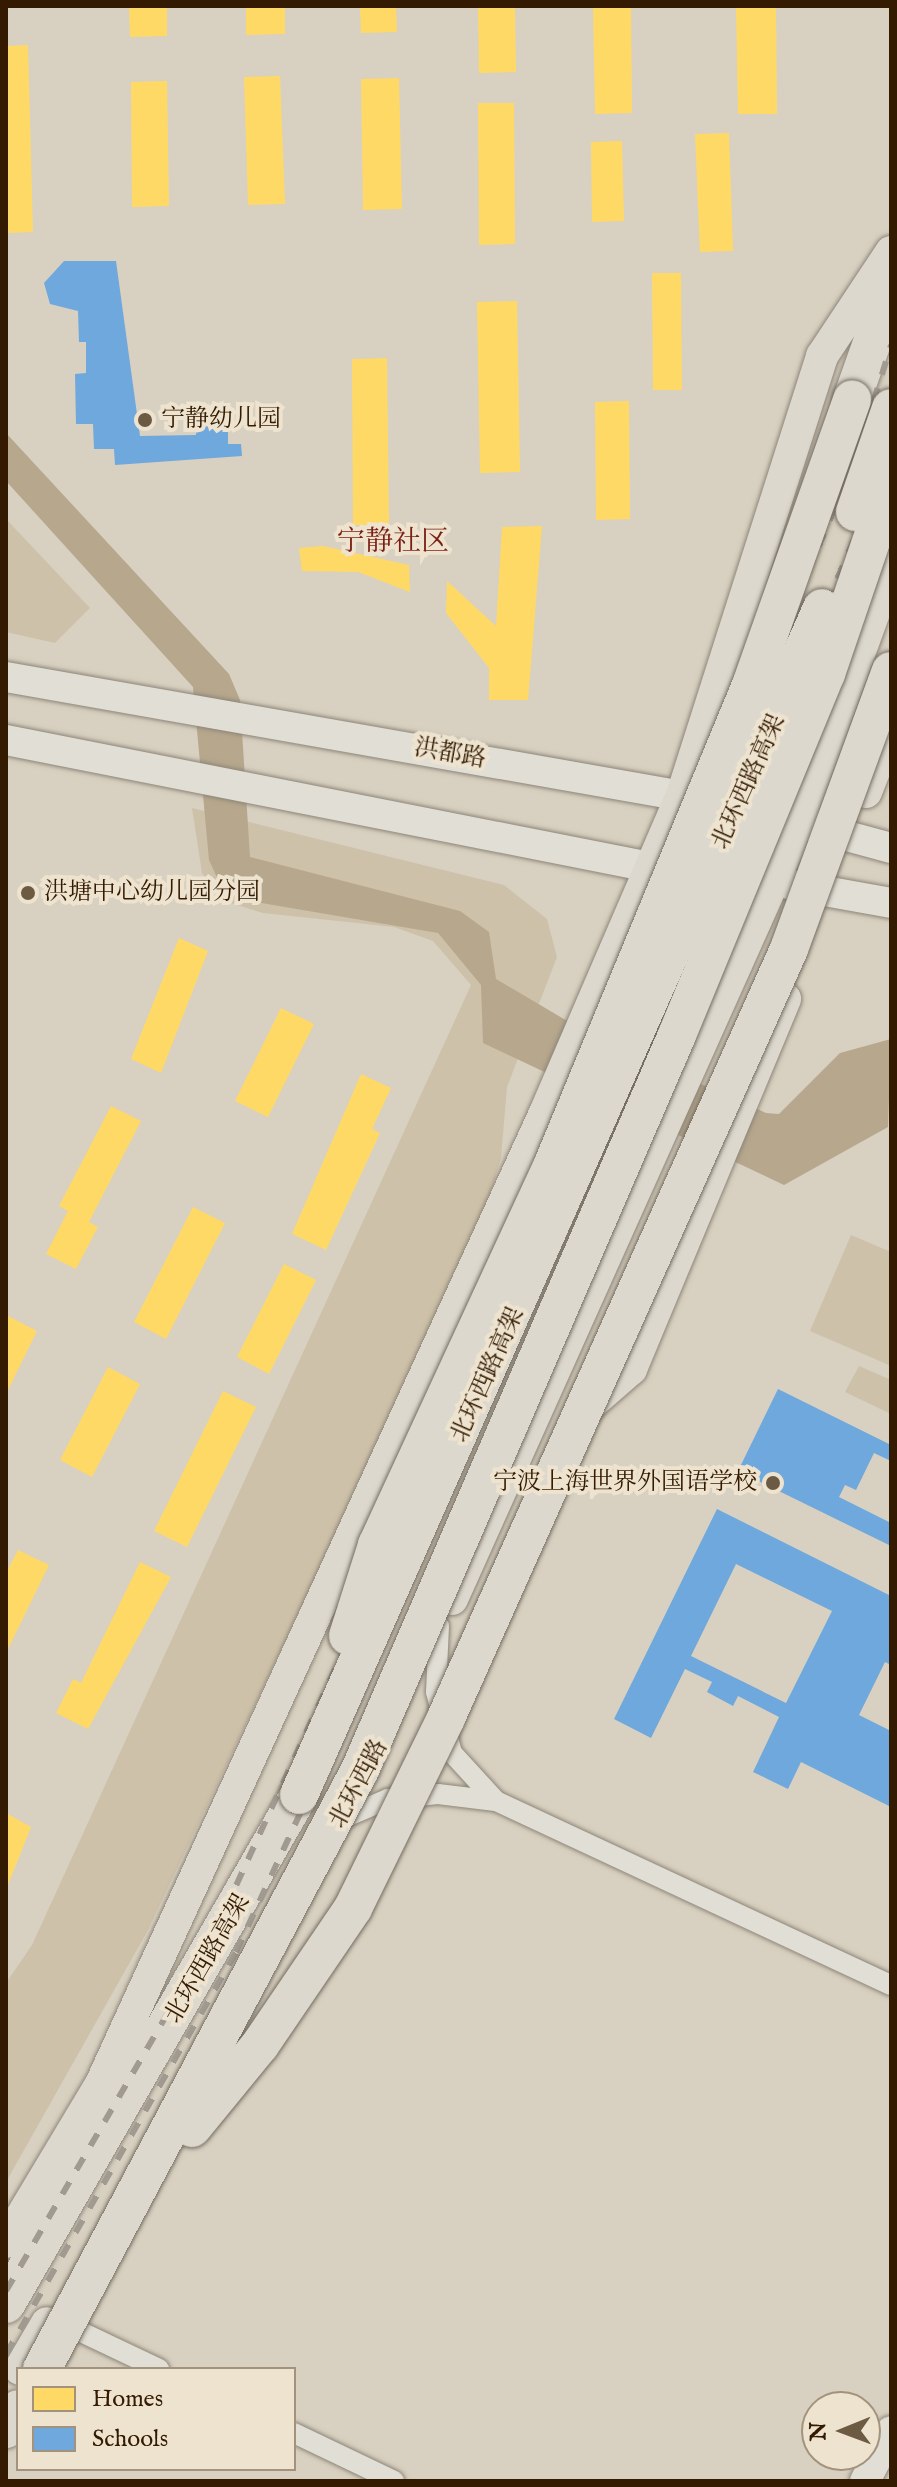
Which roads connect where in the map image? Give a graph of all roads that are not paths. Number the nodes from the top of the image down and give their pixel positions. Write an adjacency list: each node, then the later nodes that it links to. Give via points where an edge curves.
1 (891, 252): 10 (main road, via 822,356)
2 (891, 289): 20 (highway, bridge, via 751,685 553,1164 377,1545)
3 (891, 408): 20 (highway, 北环西路高架, bridge, via 812,638)
4 (891, 483): 24 (highway, 北环西路高架, bridge, via 826,674 677,1035 360,1770)
5 (891, 566): 11 (main road, 北环西路)
6 (891, 671): 24 (highway, bridge, via 789,949 600,1380 360,1894 260,2045)
7 (6, 677): 10 (main road, 洪都路)
8 (891, 728): 12 (main road)
9 (6, 740): 14 (main road)
10 (682, 795): 11 (main road, 洪都路); 14 (main road)
11 (797, 821): 12 (main road, 洪都路); 15 (main road, 北环西路)
12 (848, 839): 13 (main road, 洪都路); 16 (main road)
13 (891, 848)
14 (648, 869): 15 (main road); 25 (main road, via 545,1113 101,2084)
15 (771, 881): 16 (main road); 18 (main road, 北环西路)
16 (827, 891): 17 (main road); 18 (main road, via 631,1369)
17 (891, 903)
18 (516, 1469): 19 (main road, 北环西路)
19 (439, 1626): 21 (street, via 436,1692 452,1753); 22 (main road, 北环西路)
20 (299, 1795): 26 (highway, 北环西路高架)
21 (496, 1801): 22 (street, via 438,1794 388,1799); 23 (street)
22 (341, 1819): 27 (main road, 北环西路)
23 (891, 1985)
24 (142, 2189): 29 (highway, 北环西路高架, bridge)
25 (6, 2242)
26 (6, 2304)
27 (51, 2317): 28 (main road, 北环西路); 30 (street)
28 (21, 2367)
29 (43, 2367)
30 (155, 2367)
31 (891, 2431): 34 (main road)
32 (296, 2434): 33 (street)
33 (394, 2481)
34 (865, 2481)

